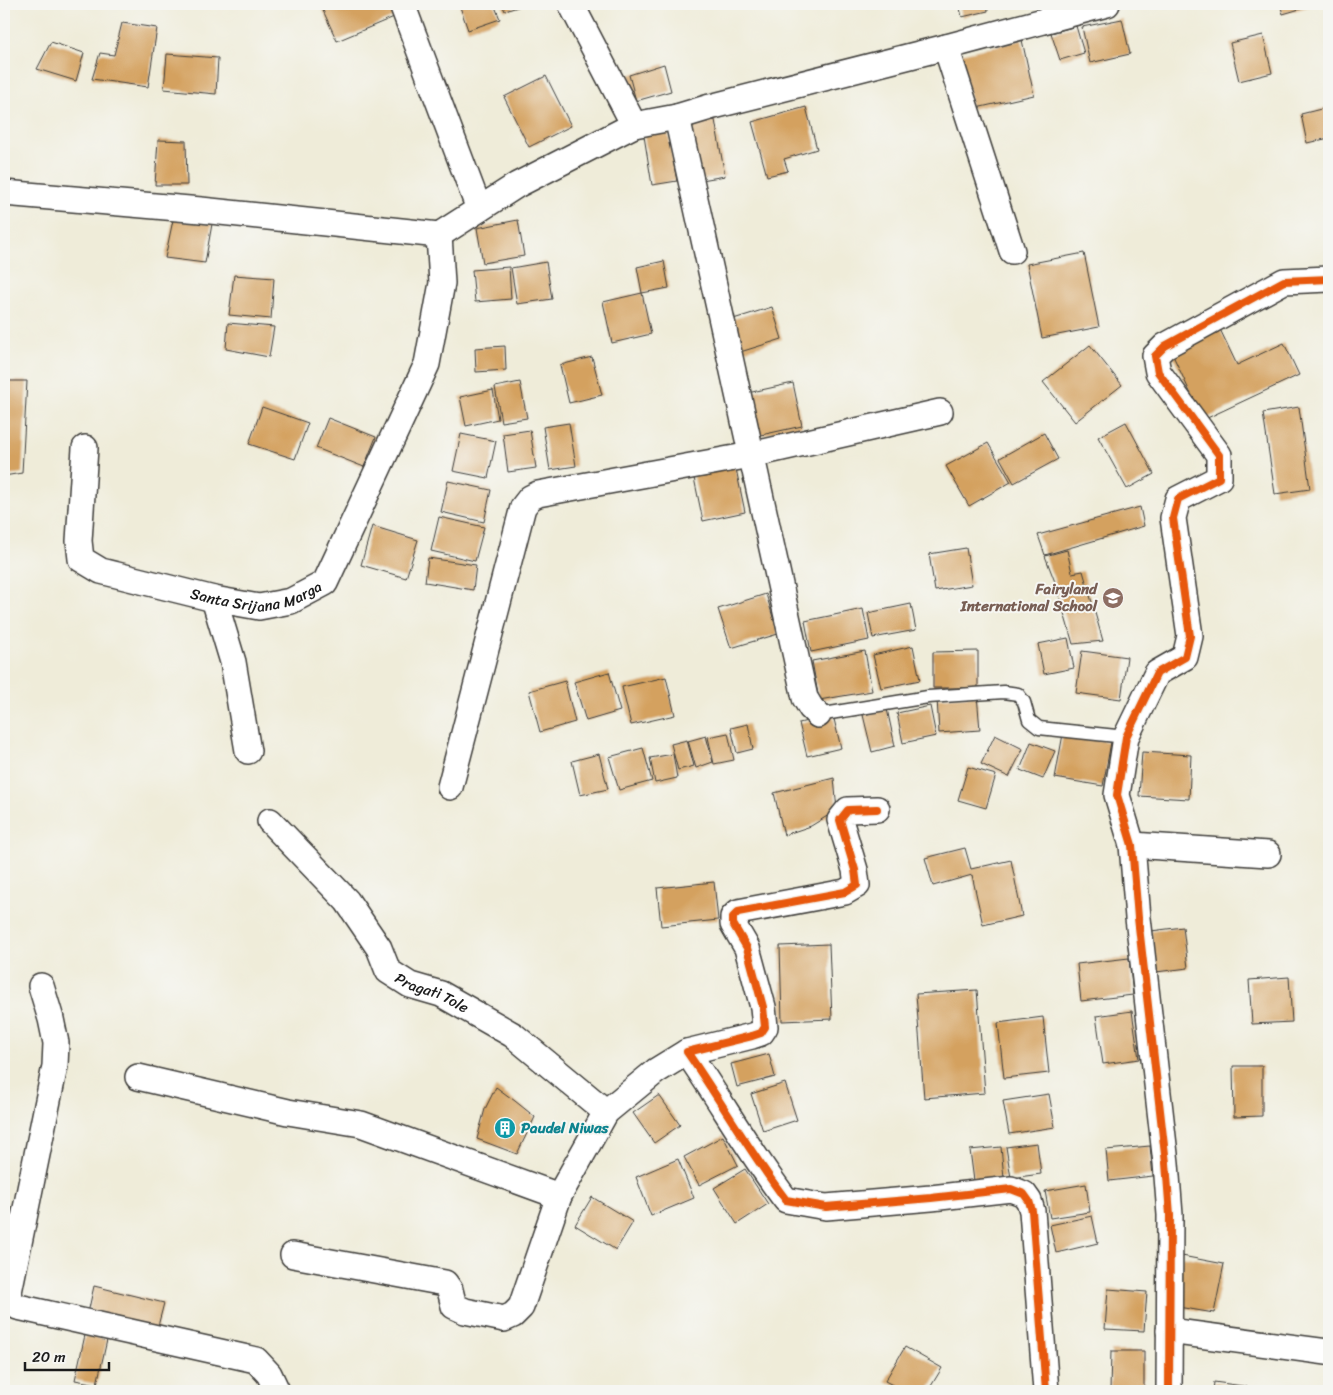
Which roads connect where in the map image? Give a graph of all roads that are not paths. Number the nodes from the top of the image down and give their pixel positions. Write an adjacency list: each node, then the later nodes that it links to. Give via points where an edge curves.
1 (402, 4): 8 (street)
2 (571, 4): 6 (street)
3 (1107, 4): 4 (street)
4 (946, 47): 5 (street); 10 (street)
5 (677, 117): 6 (street); 14 (street)
6 (634, 125): 8 (street, via 517,185)
7 (4, 193): 9 (street)
8 (480, 210): 9 (street)
9 (439, 235): 15 (street, Santa Srijana Marga, via 442,283 427,364 325,583 291,601 259,606)
10 (1012, 251)
11 (1329, 279): 17 (street, via 1284,281 1164,346 1155,356 1158,372 1219,455 1219,478 1178,499 1173,518 1190,636 1185,657 1157,673)
12 (940, 412): 14 (street)
13 (85, 448): 15 (street, Santa Srijana Marga, via 79,541 81,559 101,571)
14 (751, 455): 16 (street, via 806,698); 19 (street, via 530,498 523,507)
15 (214, 599): 18 (street, via 233,662)
16 (818, 715): 17 (lane, via 928,697 1004,692 1018,694 1029,720 1039,728)
17 (1126, 737): 22 (street, via 1117,795)
18 (248, 751)
19 (450, 787)
20 (877, 809): 25 (street, via 848,810 840,820 857,885 845,892 738,912 733,917 733,924 747,948 763,1007 765,1027 761,1033)
21 (270, 821): 27 (street, Pragati Tole, via 347,901 379,948 388,971 410,985 441,994 513,1035)
22 (1132, 845): 23 (street); 30 (street, via 1169,1198)
23 (1268, 854)
24 (41, 986): 32 (street, via 56,1043 55,1066 10,1292 11,1302 256,1360 269,1374)
25 (686, 1052): 27 (street, via 656,1071); 33 (street, via 786,1200 826,1207 1011,1189 1024,1194 1032,1211)
26 (138, 1078): 28 (street, via 288,1112 361,1124)
27 (606, 1112): 28 (street)
28 (559, 1196): 29 (street, via 521,1307 504,1319 454,1306 445,1283)
29 (293, 1255)
30 (1169, 1331): 31 (street); 34 (street)
31 (1327, 1352)
32 (277, 1391)
33 (1046, 1391)
34 (1169, 1391)

